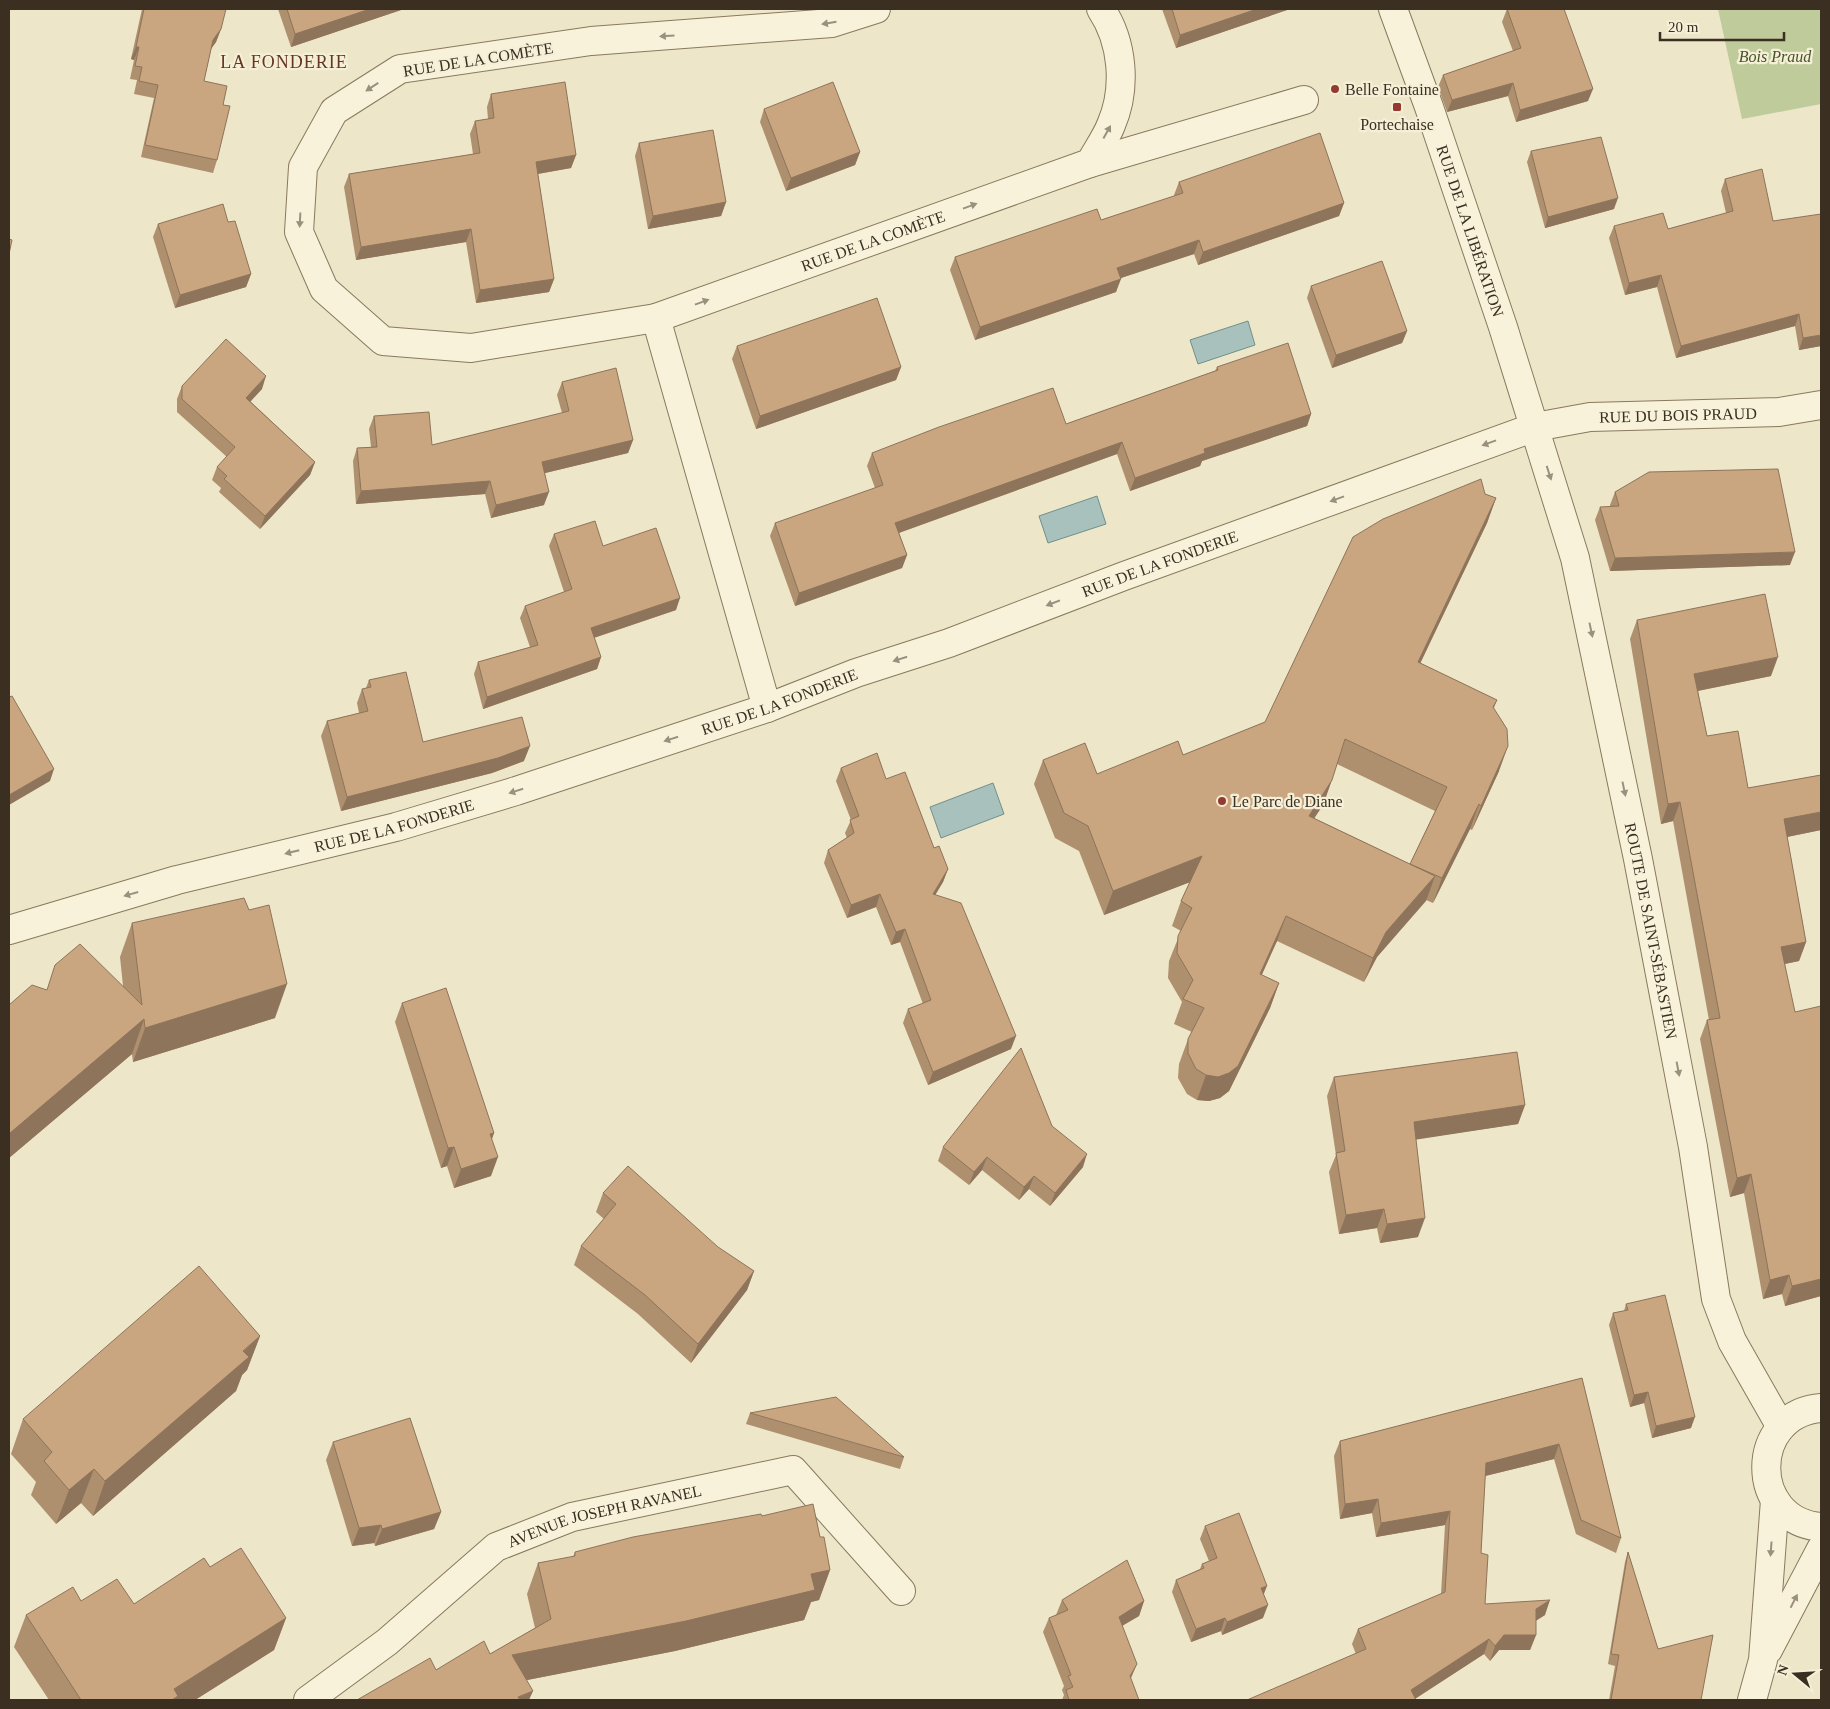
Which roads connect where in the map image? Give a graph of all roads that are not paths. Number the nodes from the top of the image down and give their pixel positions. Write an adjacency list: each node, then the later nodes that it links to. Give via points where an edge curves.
1 (876, 9): 6 (street, RUE DE LA COMÈTE, one-way to 6, via 832,23 591,41 400,69 334,111 303,167 299,232 324,289 383,341 471,348)
2 (1101, 9): 5 (street, one-way to 2, via 1111,125 1119,99 1121,71 1117,41)
3 (1393, 9): 8 (street, RUE DE LA LIBÉRATION, via 1429,107)
4 (1304, 100): 5 (street, RUE DE LA COMÈTE)
5 (1090, 163): 6 (street, RUE DE LA COMÈTE, one-way to 5)
6 (656, 318): 9 (street)
7 (1821, 405): 8 (street, RUE DU BOIS PRAUD, via 1779,412 1590,417)
8 (1535, 427): 9 (street, RUE DE LA FONDERIE, one-way to 9); 12 (street, ROUTE DE SAINT-SÉBASTIEN, one-way to 12, via 1575,558 1607,706 1693,1147 1716,1299 1732,1341)
9 (767, 708): 10 (street, RUE DE LA FONDERIE, one-way to 10, via 396,827 177,880)
10 (9, 930)
11 (1821, 1408): 12 (street, via 1800,1413)
12 (1781, 1427): 13 (street, via 1766,1458 1766,1475)
13 (1775, 1500): 14 (street, via 1784,1512 1797,1520); 17 (street, one-way to 17)
14 (1821, 1527)
15 (1821, 1549): 17 (street, one-way to 15)
16 (902, 1591): 18 (street, AVENUE JOSEPH RAVANEL, via 793,1470 572,1517 496,1547 387,1642)
17 (1763, 1660): 19 (street)
18 (308, 1700)
19 (1752, 1700)

